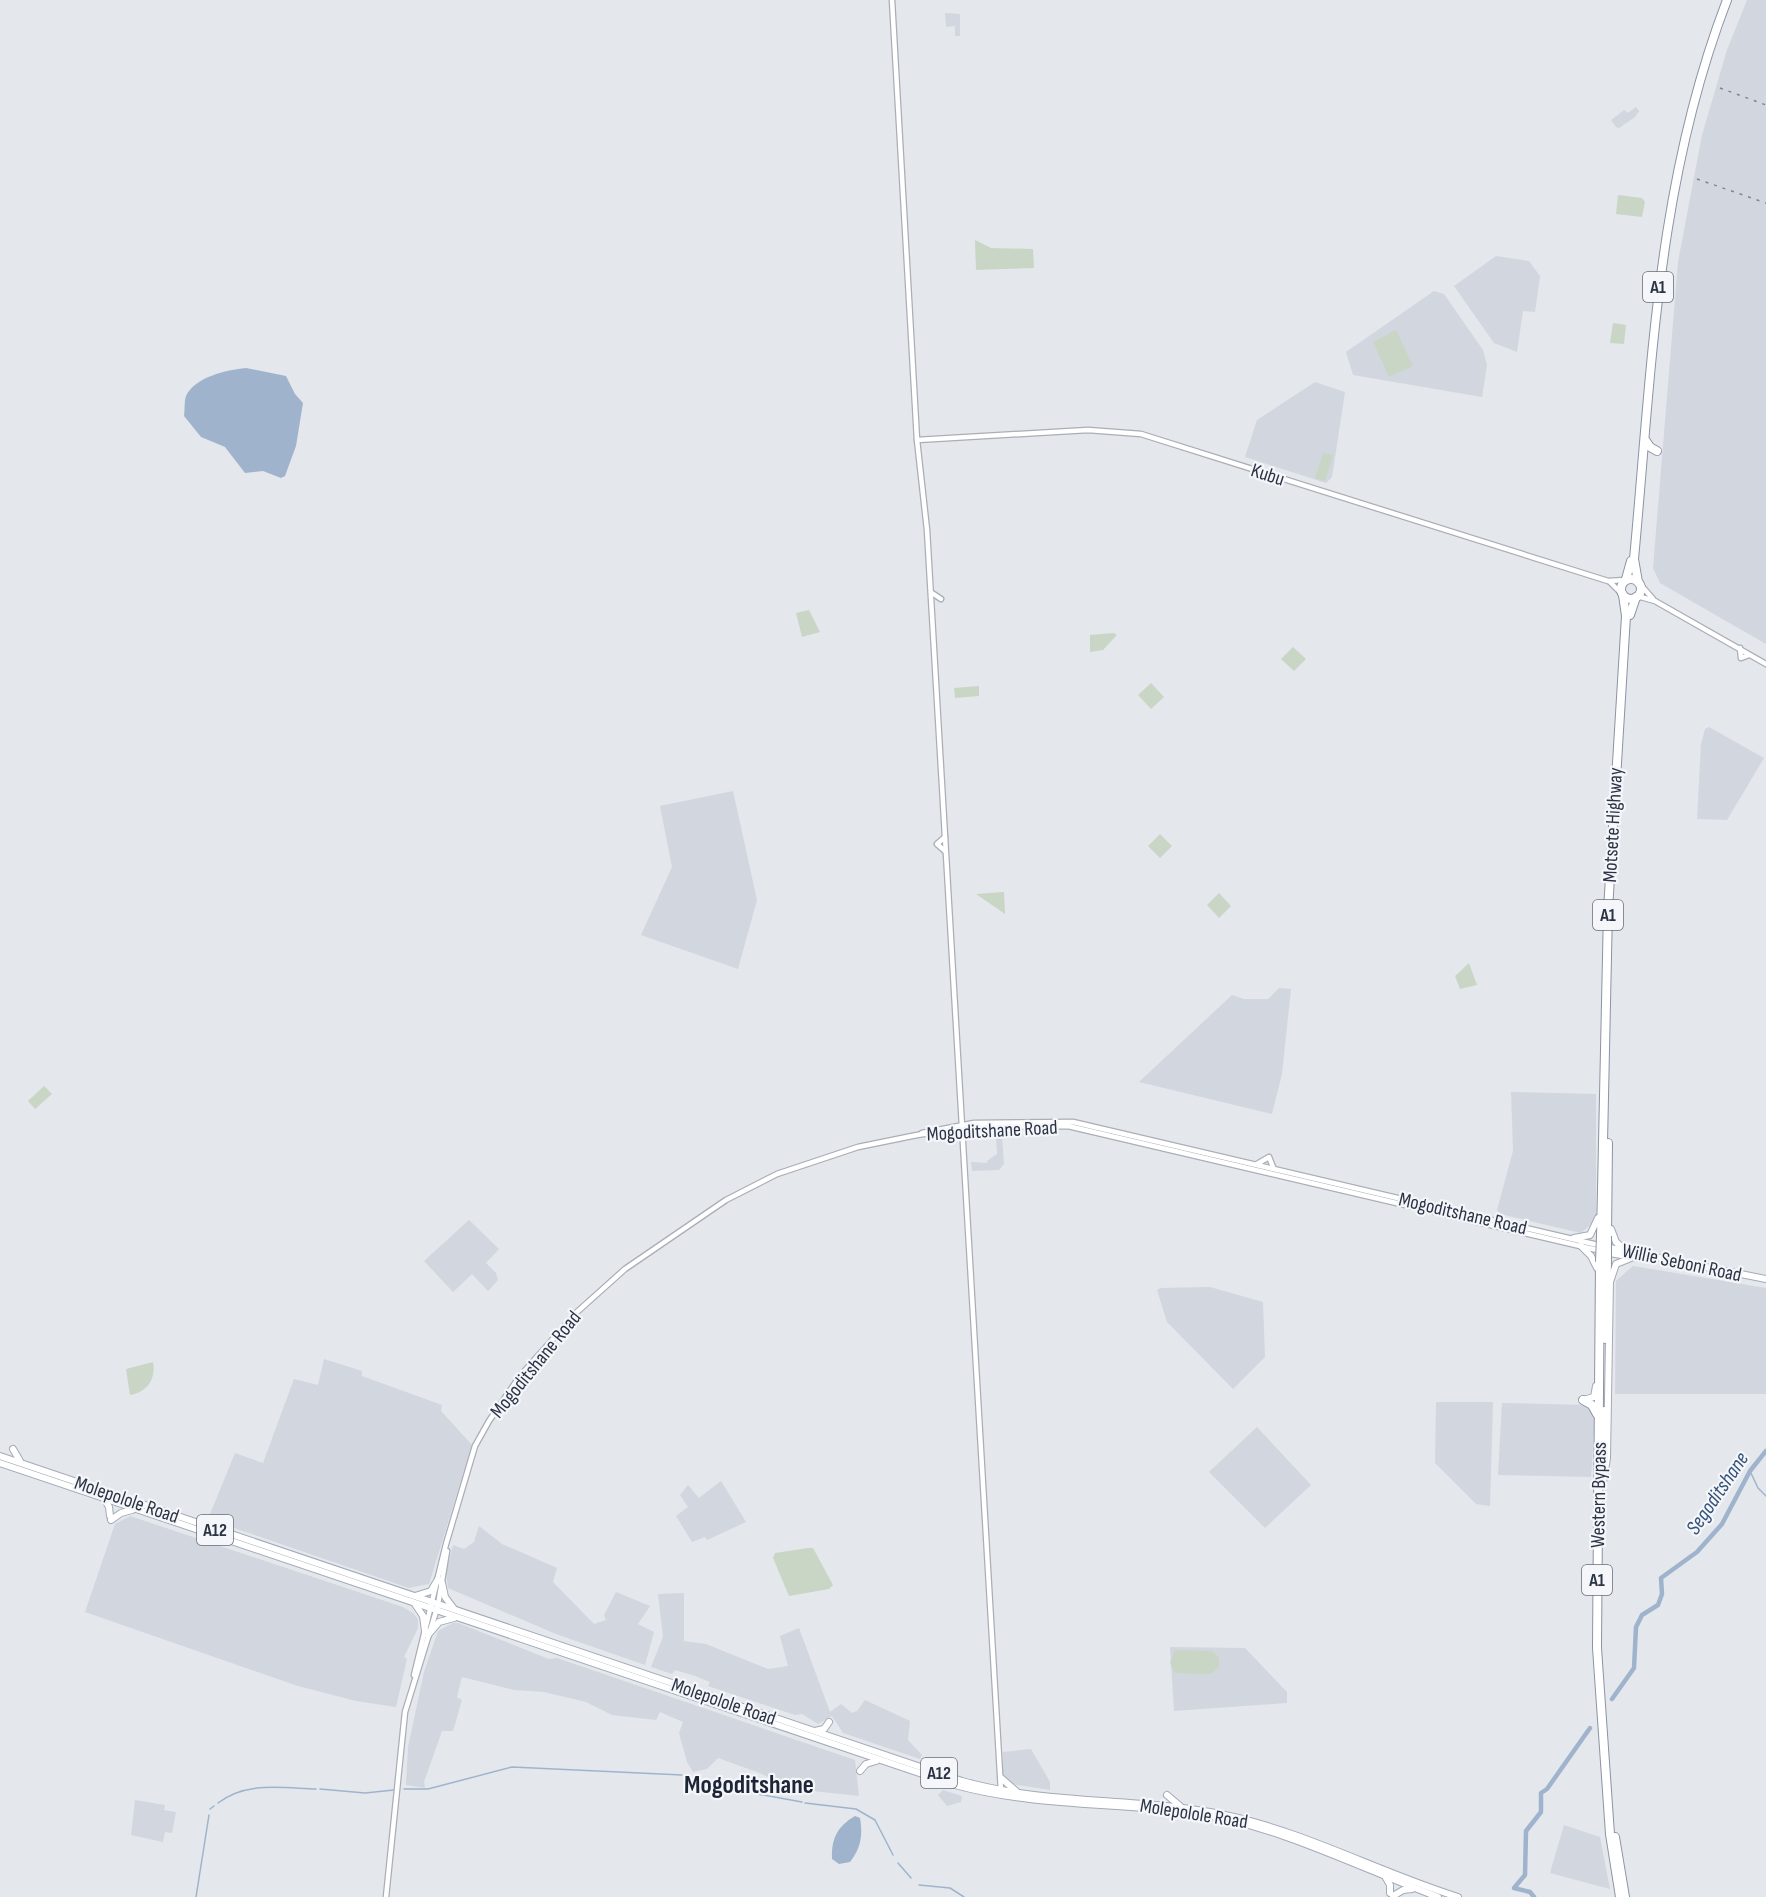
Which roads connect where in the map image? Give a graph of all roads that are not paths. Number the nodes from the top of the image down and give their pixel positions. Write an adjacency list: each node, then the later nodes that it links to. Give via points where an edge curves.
1 (892, 0): 5 (main road)
2 (1725, 0): 3 (highway, A1, via 1676,173 1658,286); 8 (highway, A1, via 1688,104 1661,226 1632,559)
3 (1646, 434): 7 (highway, A1); 7 (highway, via 1648,445 1655,451)
4 (926, 439): 5 (main road, Kubu); 6 (main road); 9 (main road, Kubu, via 1101,430 1141,434)
5 (917, 440): 6 (main road)
6 (918, 448): 11 (main road)
7 (1644, 460): 10 (highway, A1, via 1634,559)
8 (1626, 580): 9 (main road, Kubu); 10 (highway); 12 (highway, A1, via 1621,585)
9 (1608, 581): 12 (main road, Kubu)
10 (1639, 583): 13 (highway, A1); 14 (main road)
11 (930, 588): 15 (main road); 15 (main road, via 941,599)
12 (1622, 595): 13 (highway); 21 (highway, Motsete Highway / A1, via 1627,608 1610,858)
13 (1637, 597): 14 (main road); 31 (highway, Motsete Highway / A1, via 1630,615 1615,846)
14 (1656, 601): 16 (main road)
15 (931, 606): 18 (main road)
16 (1703, 627): 17 (main road); 17 (main road)
17 (1766, 663)
18 (945, 837): 19 (main road); 19 (main road, via 937,843)
19 (946, 851): 20 (main road)
20 (961, 1114): 22 (main road); 23 (main road); 24 (main road)
21 (1604, 1114): 30 (main road); 31 (highway, Motsete Highway / A1)
22 (973, 1125): 23 (main road, Mogoditshane Road); 25 (main road); 26 (main road, Mogoditshane Road, via 1073,1122); 28 (main road, Mogoditshane Road, via 1076,1127)
23 (962, 1126): 24 (main road, Mogoditshane Road); 25 (main road)
24 (952, 1128): 25 (main road); 52 (main road, Mogoditshane Road, via 873,1144 747,1187 651,1249 595,1294 546,1345 485,1426 472,1455)
25 (962, 1135): 70 (main road)
26 (1255, 1164): 27 (main road, Mogoditshane Road); 27 (main road, via 1269,1157)
27 (1275, 1169): 32 (main road, Mogoditshane Road)
28 (1421, 1208): 29 (main road); 33 (main road, Mogoditshane Road)
29 (1412, 1213)
30 (1598, 1218): 32 (main road, via 1590,1235); 34 (main road)
31 (1606, 1234): 35 (main road); 36 (main road); 38 (highway, Western Bypass / A1, bridge)
32 (1574, 1239): 34 (main road, Mogoditshane Road)
33 (1581, 1246): 34 (main road, Mogoditshane Road); 38 (main road)
34 (1597, 1248): 35 (main road, Willie Seboni Road); 38 (main road)
35 (1611, 1250): 36 (main road, Willie Seboni Road); 37 (main road, Willie Seboni Road); 40 (main road)
36 (1628, 1252): 39 (main road, Willie Seboni Road)
37 (1634, 1257): 39 (main road, Willie Seboni Road); 40 (main road, via 1616,1264)
38 (1601, 1264): 41 (main road); 42 (highway, Western Bypass / A1); 49 (highway, Western Bypass / A1)
39 (1766, 1281)
40 (1610, 1282): 49 (main road, via 1607,1458)
41 (1596, 1360): 42 (main road); 43 (main road, via 1595,1394)
42 (1600, 1385): 44 (highway, Western Bypass / A1)
43 (1583, 1400): 44 (highway, via 1594,1407)
44 (1599, 1422): 82 (highway, Western Bypass / A1, via 1597,1668 1610,1834)
45 (13, 1449): 48 (main road)
46 (0, 1456): 48 (main road, Molepolole Road / A12)
47 (0, 1463): 50 (main road, Molepolole Road / A12)
48 (22, 1463): 53 (main road, Molepolole Road / A12)
49 (1603, 1482): 83 (highway, Western Bypass / A1, via 1601,1667 1611,1797)
50 (104, 1499): 51 (main road, Molepolole Road / A12); 51 (main road, via 110,1518 124,1511)
51 (139, 1510): 54 (main road, Molepolole Road / A12)
52 (440, 1581): 53 (main road, via 431,1591); 55 (main road, Mogoditshane Road); 56 (main road, via 445,1598)
53 (411, 1596): 55 (main road, Molepolole Road / A12)
54 (415, 1604): 55 (main road, Molepolole Road / A12); 58 (main road)
55 (434, 1607): 56 (main road, Molepolole Road / A12); 58 (main road, Mogoditshane Road)
56 (457, 1614): 57 (main road, Molepolole Road / A12); 58 (main road, via 441,1620); 62 (main road, Molepolole Road / A12)
57 (484, 1626): 59 (main road); 60 (main road, Molepolole Road / A12)
58 (427, 1633): 79 (main road, Mogoditshane Road, via 401,1741)
59 (491, 1634)
60 (638, 1678): 61 (main road); 64 (main road, Molepolole Road / A12)
61 (646, 1687)
62 (725, 1701): 64 (main road); 65 (main road, Molepolole Road / A12)
63 (757, 1707): 65 (main road)
64 (735, 1711): 68 (main road, Molepolole Road / A12)
65 (762, 1714): 67 (main road, Molepolole Road / A12)
66 (829, 1722): 67 (main road, via 824,1729)
67 (812, 1731): 71 (main road, Molepolole Road / A12)
68 (880, 1761): 69 (main road, via 868,1762); 73 (main road, Molepolole Road / A12, via 955,1785)
69 (860, 1771)
70 (1000, 1775): 71 (main road, via 994,1783); 72 (main road); 73 (main road)
71 (982, 1786): 73 (main road, Molepolole Road / A12)
72 (1019, 1792): 73 (main road, Molepolole Road / A12); 74 (main road, Molepolole Road / A12)
73 (999, 1793): 76 (main road, Molepolole Road / A12, via 1219,1818 1257,1828)
74 (1147, 1804): 75 (main road, Molepolole Road / A12); 75 (main road, via 1166,1795)
75 (1183, 1808): 81 (main road, Molepolole Road / A12, via 1258,1823)
76 (1384, 1876): 77 (main road, Molepolole Road / A12); 78 (main road)
77 (1419, 1890): 78 (main road); 80 (main road, Molepolole Road / A12)
78 (1392, 1895)
79 (386, 1897)
80 (1438, 1897)
81 (1458, 1897)
82 (1620, 1897)
83 (1625, 1897)

